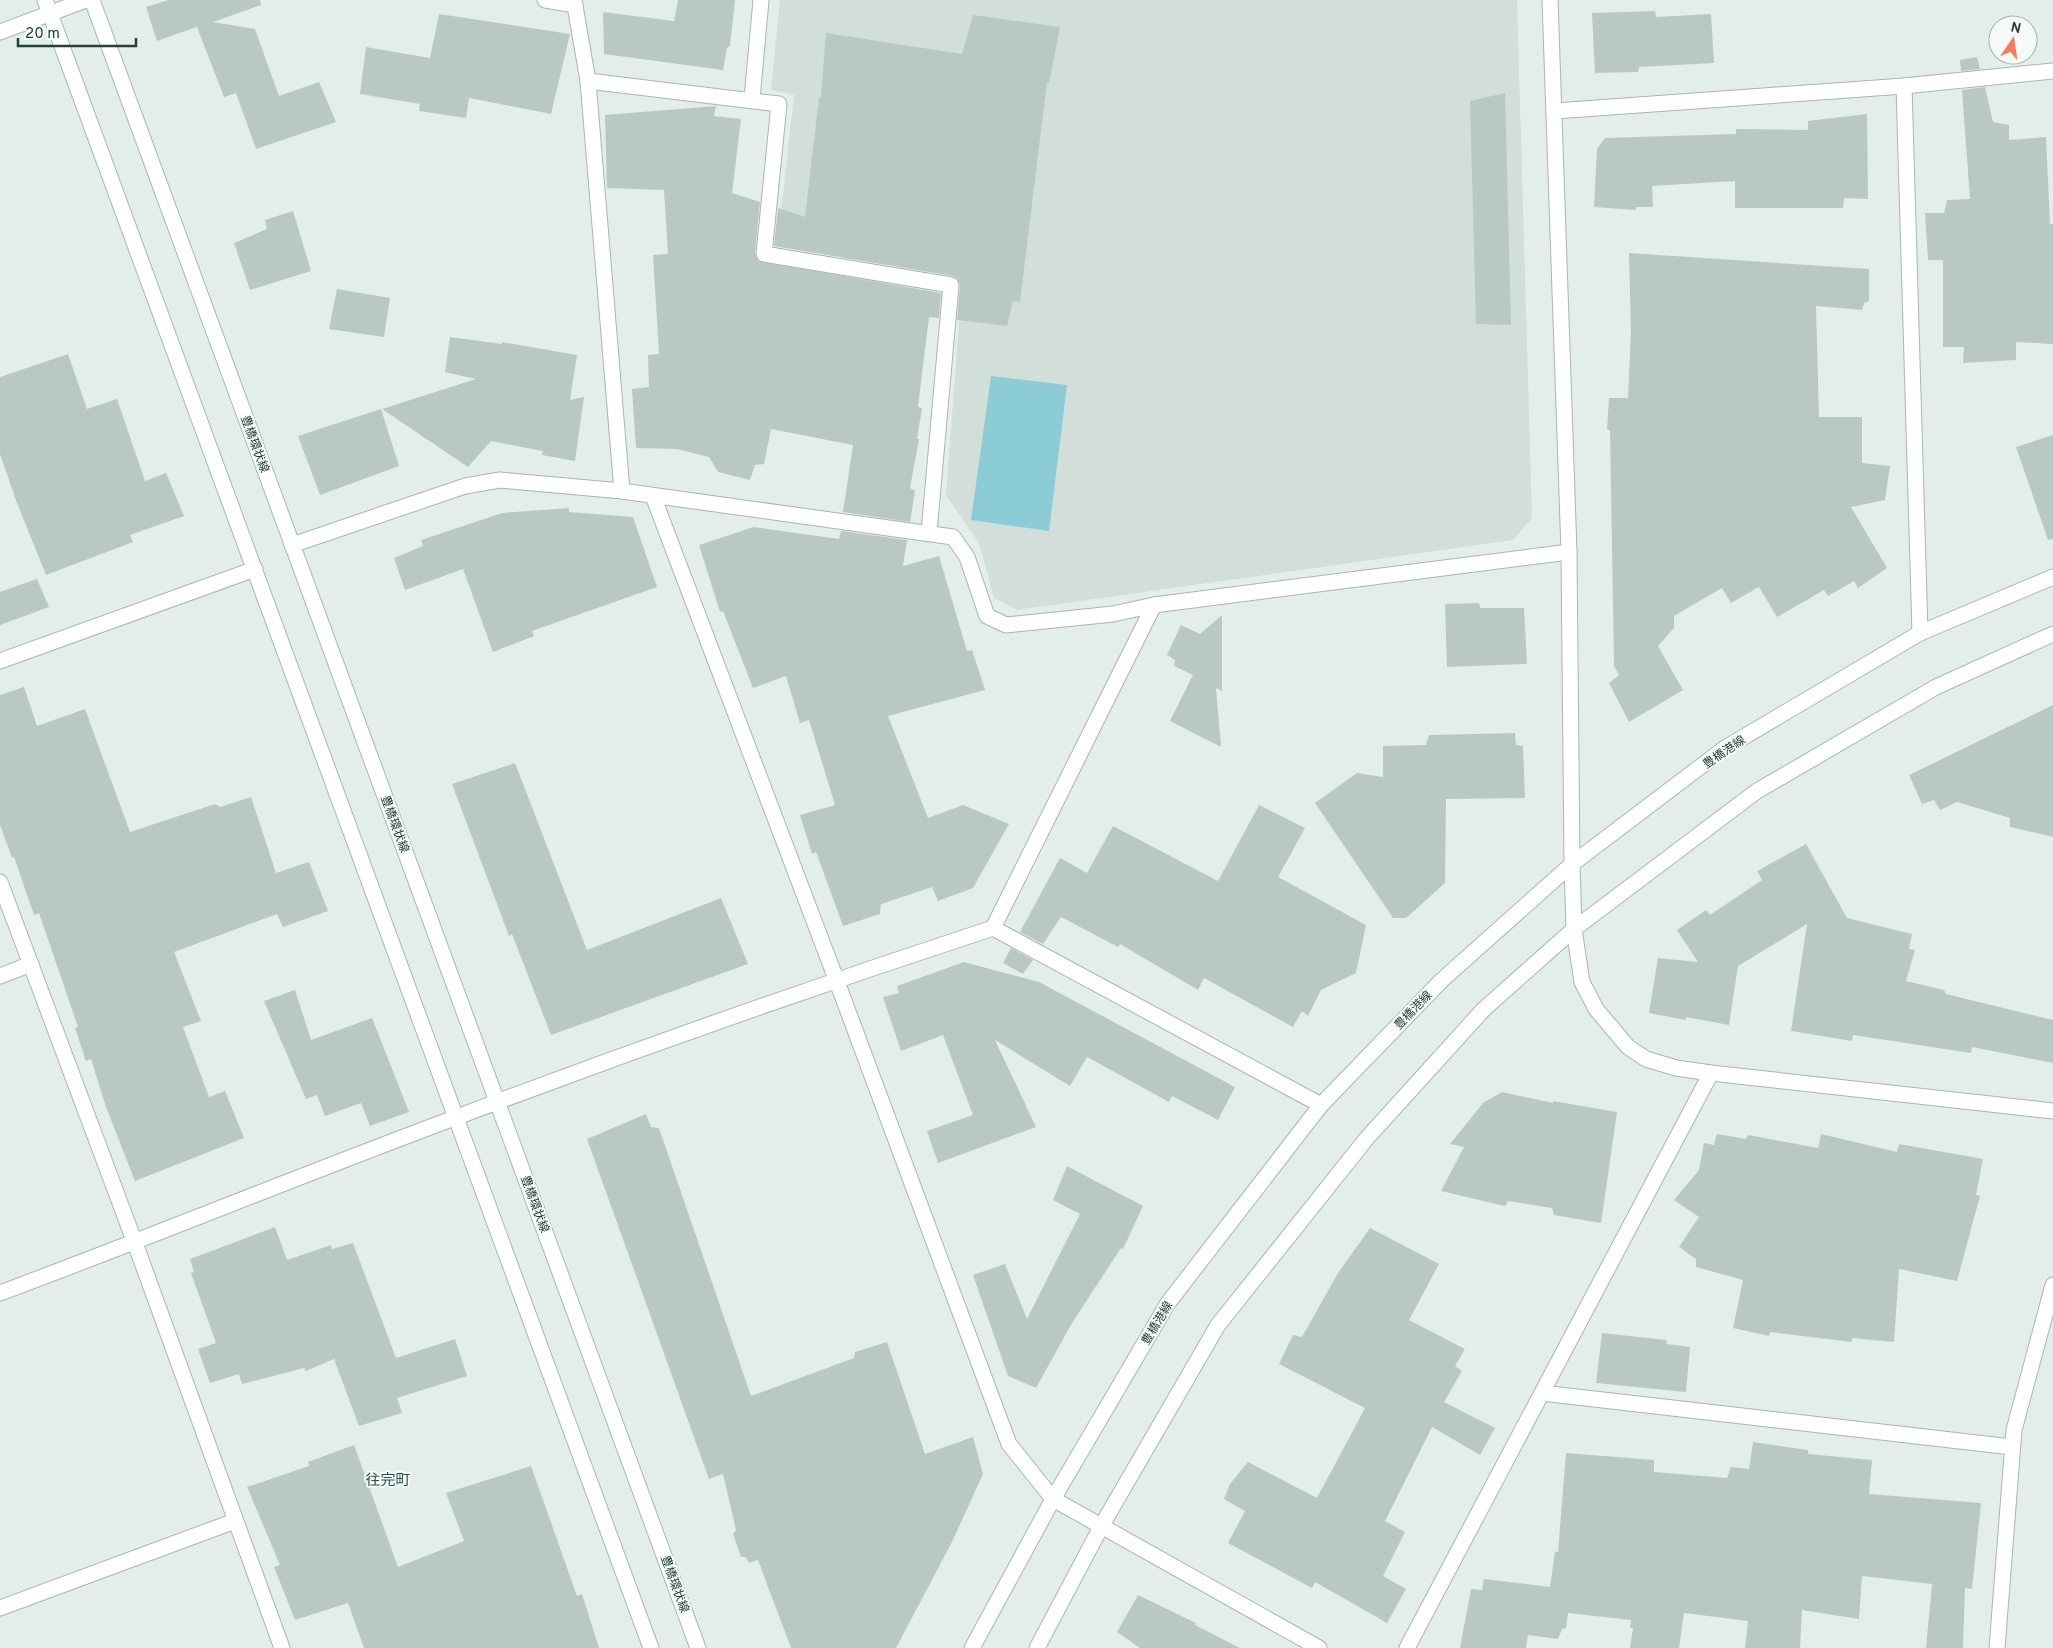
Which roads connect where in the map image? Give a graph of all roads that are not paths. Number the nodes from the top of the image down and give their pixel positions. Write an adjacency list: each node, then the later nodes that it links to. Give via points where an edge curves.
1 (86, 0): 7 (street)
2 (92, 0): 17 (street, 豊橋環状線)
3 (545, 0): 6 (street)
4 (761, 0): 12 (street)
5 (1550, 0): 13 (street)
6 (574, 2): 10 (street)
7 (48, 7): 8 (street); 19 (street)
8 (0, 32)
9 (2053, 70): 11 (street)
10 (588, 80): 12 (street); 14 (street)
11 (1904, 86): 13 (street); 22 (street)
12 (752, 99): 16 (street, via 779,104 764,254 951,284)
13 (1555, 111): 18 (street)
14 (622, 491): 15 (street); 17 (street, via 500,480 465,486)
15 (653, 496): 16 (street); 31 (street)
16 (929, 532): 21 (street, via 953,536 967,557 987,616 1006,625 1113,614)
17 (292, 545): 33 (street, 豊橋環状線)
18 (1569, 552): 21 (street); 25 (street)
19 (255, 569): 24 (street); 36 (street)
20 (2053, 577): 22 (street, 豊橋港線)
21 (1154, 604): 27 (street)
22 (1920, 633): 25 (street, 豊橋港線, via 1725,748)
23 (2053, 634): 28 (street, via 1936,687 1756,791)
24 (0, 662)
25 (1572, 864): 28 (street); 34 (street, 豊橋港線, via 1442,980)
26 (0, 882): 29 (street)
27 (993, 928): 31 (street); 34 (street)
28 (1574, 929): 32 (street, via 1582,982 1596,1009 1628,1047 1646,1059); 44 (street, via 1484,1009 1367,1138 1218,1325)
29 (31, 964): 30 (street); 37 (street)
30 (0, 976)
31 (836, 979): 33 (street); 42 (street, via 1009,1444)
32 (1711, 1073): 35 (street); 40 (street)
33 (497, 1102): 36 (street); 48 (street, 豊橋環状線)
34 (1321, 1105): 42 (street, 豊橋港線, via 1168,1303)
35 (2053, 1111)
36 (456, 1117): 37 (street); 47 (street)
37 (135, 1243): 39 (street); 43 (street)
38 (2053, 1285): 41 (street)
39 (0, 1293)
40 (1542, 1393): 41 (street); 52 (street)
41 (2012, 1448): 53 (street)
42 (1053, 1499): 44 (street); 49 (street, 豊橋港線)
43 (235, 1521): 45 (street); 46 (street)
44 (1102, 1525): 50 (street); 51 (street)
45 (0, 1608)
46 (282, 1648)
47 (651, 1648)
48 (698, 1648)
49 (972, 1648)
50 (1037, 1648)
51 (1319, 1648)
52 (1407, 1648)
53 (1997, 1648)

